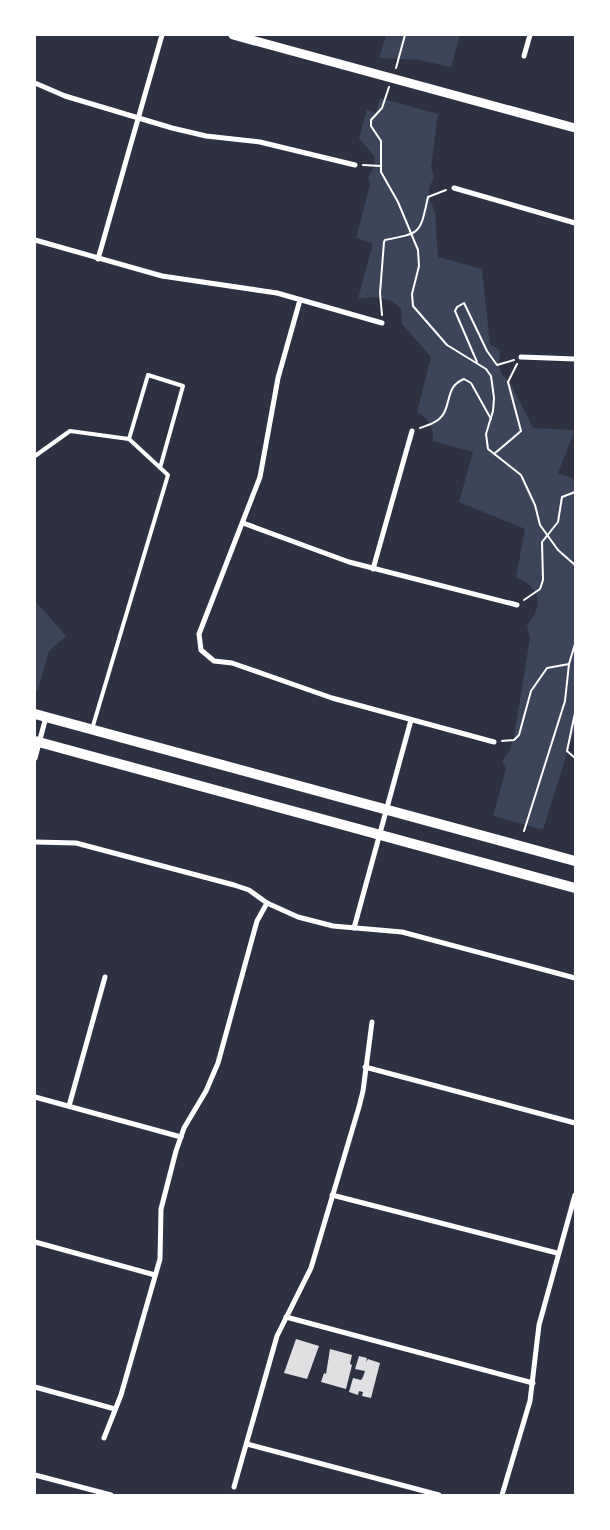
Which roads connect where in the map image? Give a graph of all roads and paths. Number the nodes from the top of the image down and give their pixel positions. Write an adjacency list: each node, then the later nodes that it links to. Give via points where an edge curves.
1 (162, 35): 8 (street)
2 (233, 35): 6 (street)
3 (405, 35): 6 (path, via 401,57)
4 (530, 35): 5 (street)
5 (524, 56)
6 (392, 78): 9 (street); 11 (path, via 382,108 371,120 371,126 381,141)
7 (35, 83): 8 (street, via 65,96)
8 (138, 118): 10 (street, via 206,136 260,142); 16 (street)
9 (575, 128)
10 (355, 165): 11 (path)
11 (381, 166): 14 (path, via 381,172)
12 (454, 188): 13 (street); 14 (path, via 428,197 421,227)
13 (575, 223)
14 (413, 234): 18 (path, via 384,242 380,292); 21 (path, via 419,266 412,294 413,306 447,345)
15 (35, 240): 16 (street)
16 (98, 259): 17 (street, via 162,276 251,288)
17 (300, 300): 18 (street); 29 (street, via 277,387 260,477)
18 (382, 323)
19 (521, 357): 20 (street); 21 (path, via 497,365 464,303 456,311); 25 (path, via 508,382 521,431)
20 (575, 359)
21 (477, 362): 22 (path, via 486,368 494,385 494,411)
22 (490, 419): 23 (path, via 471,383 464,379 452,387 444,413 434,423); 25 (path, via 485,441)
23 (412, 431): 32 (street)
24 (129, 440): 26 (lane, via 70,431); 27 (lane); 27 (lane, via 148,375 183,386)
25 (493, 455): 30 (path, via 521,475 535,505 540,526)
26 (35, 456)
27 (160, 468): 40 (lane, via 168,475)
28 (575, 492): 30 (path, via 562,497 558,522)
29 (244, 523): 32 (street); 39 (street, via 199,634 201,650 214,661 232,663 332,698)
30 (548, 537): 31 (path); 33 (path, via 542,542 543,580 540,589)
31 (575, 565)
32 (373, 569): 33 (street)
33 (517, 605)
34 (575, 644): 35 (path)
35 (569, 664): 42 (path, via 547,668 531,691 518,735 514,740); 46 (path, via 565,701)
36 (35, 714): 38 (main road)
37 (575, 714): 44 (path, via 567,751)
38 (46, 717): 40 (main road); 41 (street)
39 (411, 720): 42 (street); 45 (street)
40 (92, 729): 45 (main road)
41 (37, 741): 43 (street); 47 (main road)
42 (494, 742)
43 (35, 758)
44 (575, 758)
45 (387, 810): 47 (street); 49 (main road)
46 (524, 831)
47 (380, 834): 50 (main road); 52 (street)
48 (35, 842): 51 (street, via 92,848 234,885)
49 (575, 861)
50 (575, 888)
51 (267, 902): 52 (street, via 298,917); 60 (street, via 257,921 218,1063)
52 (354, 928): 54 (street, via 402,932)
53 (104, 977): 58 (street)
54 (575, 978)
55 (372, 1022): 56 (street)
56 (365, 1067): 59 (street); 61 (street, via 363,1091)
57 (35, 1097): 58 (street)
58 (69, 1106): 60 (street)
59 (575, 1123)
60 (181, 1137): 65 (street, via 160,1209 161,1252)
61 (332, 1195): 64 (street); 66 (street, via 311,1268)
62 (575, 1195): 64 (street)
63 (35, 1242): 65 (street)
64 (557, 1253): 67 (street, via 540,1325)
65 (155, 1275): 69 (street)
66 (286, 1317): 67 (street); 71 (street, via 277,1336)
67 (533, 1383): 76 (street)
68 (35, 1387): 69 (street)
69 (115, 1409): 70 (street)
70 (104, 1438)
71 (247, 1444): 73 (street); 75 (street)
72 (35, 1475): 74 (street)
73 (234, 1487)
74 (111, 1495)
75 (440, 1495)
76 (502, 1495)

